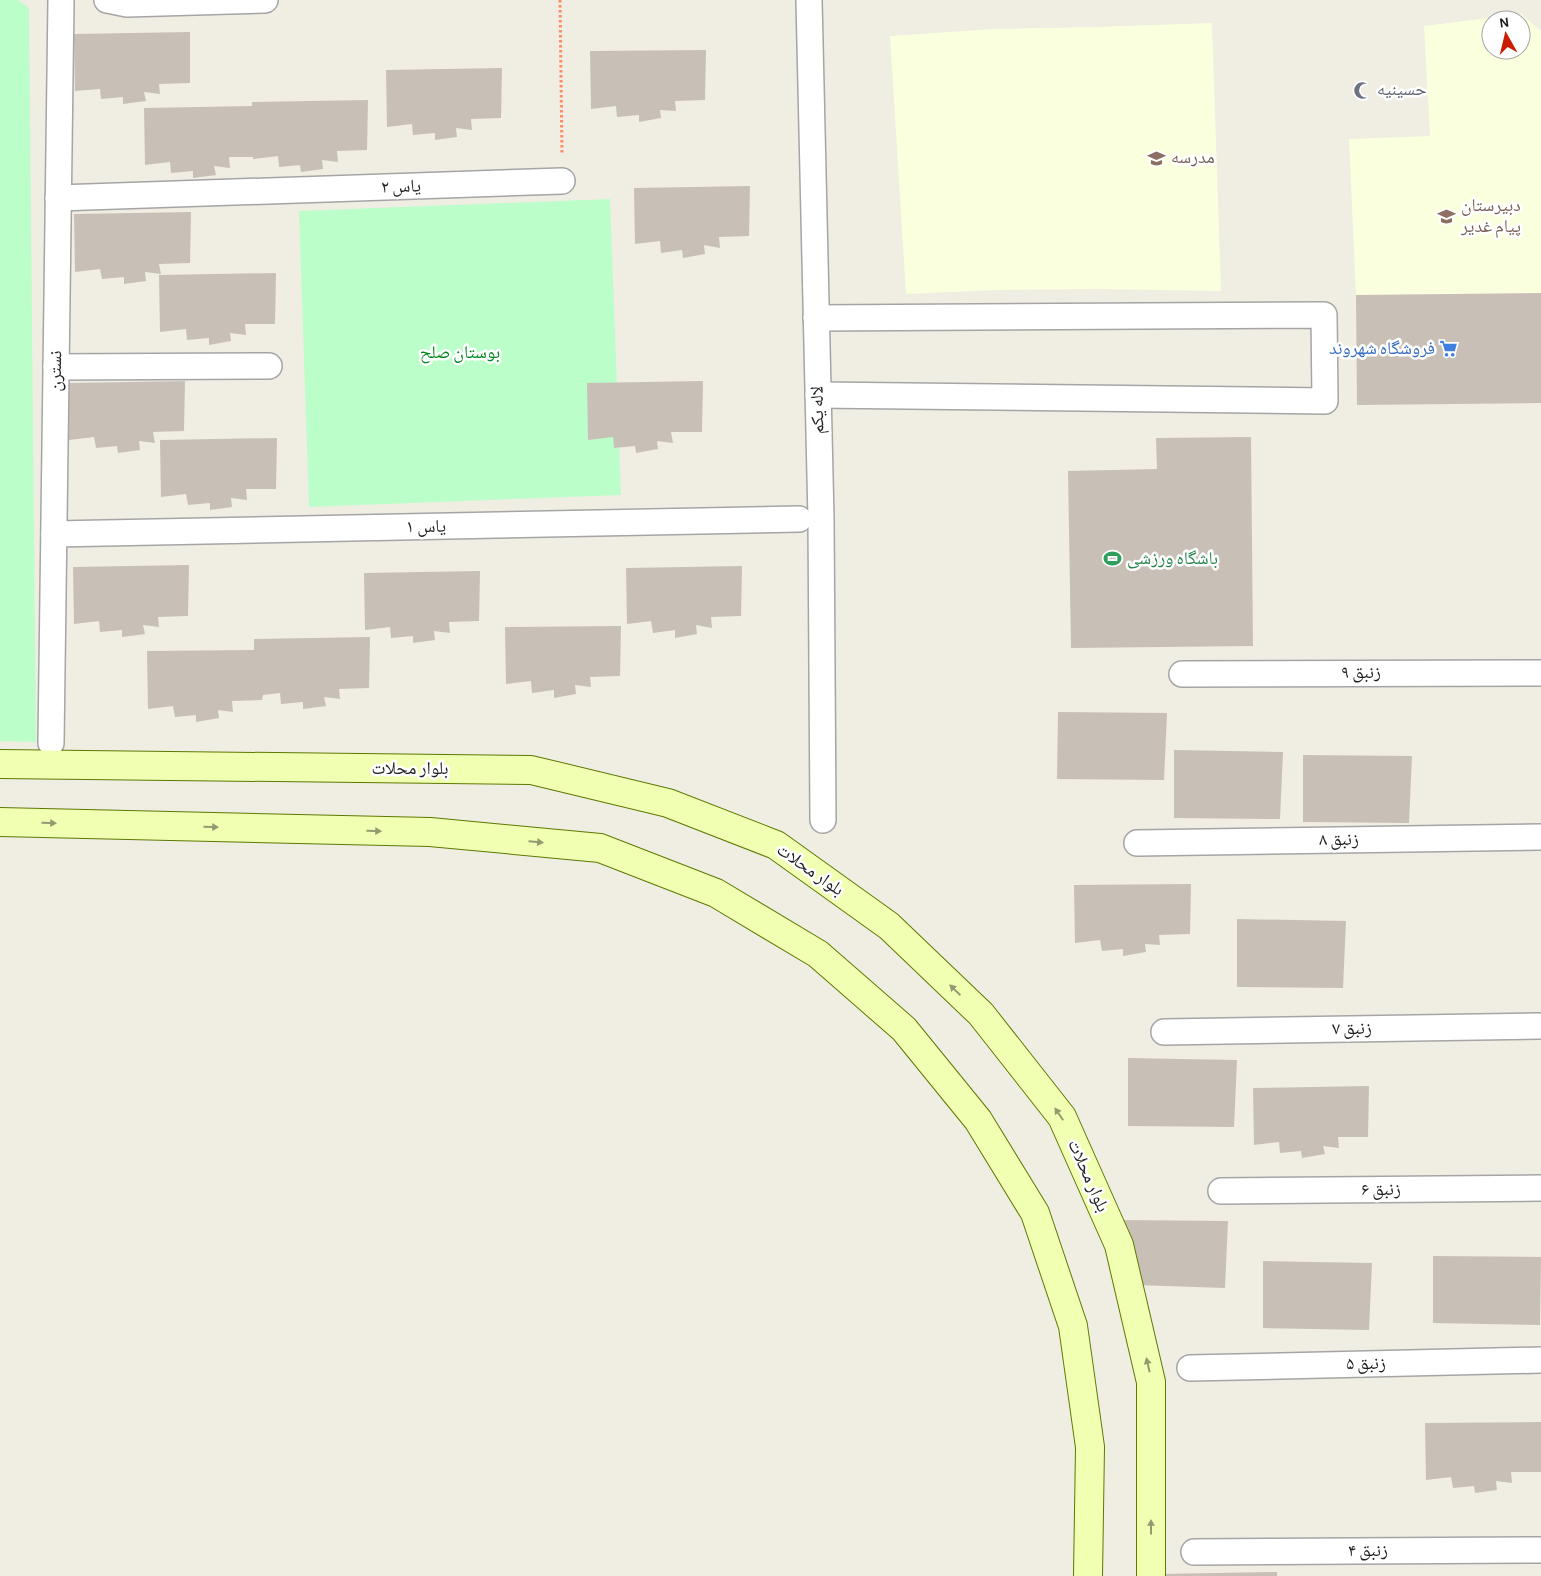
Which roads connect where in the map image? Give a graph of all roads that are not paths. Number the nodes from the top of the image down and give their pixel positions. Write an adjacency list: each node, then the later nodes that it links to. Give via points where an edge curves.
1 (61, 0): 6 (street, نسترن)
2 (107, 0): 3 (street, via 127,4)
3 (265, 0)
4 (809, 0): 7 (street, لاله یکم)
5 (562, 182): 6 (street, یاس ۲)
6 (58, 198): 9 (street, نسترن)
7 (816, 318): 10 (street, لاله یکم); 10 (street, via 1324,315 1325,401)
8 (269, 366): 9 (street)
9 (56, 367): 12 (street, نسترن)
10 (818, 395): 17 (street, لاله یکم)
11 (799, 520): 12 (street, یاس ۱)
12 (54, 534): 15 (street, نسترن)
13 (1541, 673): 14 (street, زنبق ۹)
14 (1182, 674)
15 (51, 743)
16 (0, 764): 30 (main road, بلوار محلات, one-way to 16, via 1152,1382 1119,1245 1062,1117 981,1014 889,926 776,845 668,803 531,770)
17 (824, 820)
18 (0, 822): 29 (main road, one-way to 29, via 430,832 600,848 716,893 818,954 904,1030 978,1120 1035,1213 1073,1326 1090,1447)
19 (1541, 837): 20 (street, زنبق ۸)
20 (1137, 843)
21 (1541, 1026): 22 (street, زنبق ۷)
22 (1164, 1032)
23 (1541, 1188): 24 (street, زنبق ۶)
24 (1222, 1191)
25 (1541, 1360): 26 (street, زنبق ۵)
26 (1190, 1368)
27 (1541, 1550): 28 (street, زنبق ۴)
28 (1194, 1552)
29 (1088, 1576)
30 (1151, 1576)

